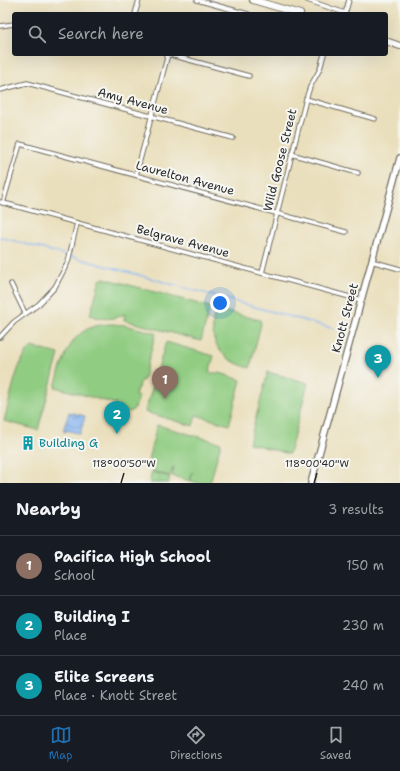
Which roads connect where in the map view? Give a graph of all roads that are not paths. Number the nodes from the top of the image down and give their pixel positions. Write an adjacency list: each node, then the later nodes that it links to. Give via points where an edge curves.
1 (139, 0): 6 (street)
2 (197, 0): 7 (street)
3 (253, 0): 8 (main road)
4 (307, 0): 9 (street)
5 (349, 0): 10 (street)
6 (136, 12)
7 (241, 12)
8 (293, 12)
9 (340, 12)
10 (346, 12)
11 (12, 24): 12 (street)
12 (0, 26)
13 (388, 42): 14 (main road)
14 (400, 46)
15 (166, 56): 21 (street)
16 (174, 56): 18 (street)
17 (323, 56): 20 (street, Wild Goose Street)
18 (249, 76)
19 (0, 90): 21 (street, Amy Avenue, via 27,83)
20 (306, 99): 22 (street); 24 (street, Wild Goose Street)
21 (151, 116): 23 (street, Amy Avenue); 27 (street)
22 (375, 119)
23 (233, 138)
24 (291, 154): 26 (street); 29 (street, Wild Goose Street)
25 (400, 158): 32 (main road, Knott Street)
26 (358, 172)
27 (136, 175): 28 (street, Laurelton Avenue, via 20,144); 29 (street, Laurelton Avenue)
28 (2, 202): 30 (street, Belgrave Avenue)
29 (276, 213): 31 (street, Laurelton Avenue); 34 (street, Wild Goose Street)
30 (77, 222): 34 (street, Belgrave Avenue); 37 (street, via 68,262 55,287 39,304)
31 (346, 232)
32 (372, 261): 33 (street); 36 (main road, Knott Street)
33 (400, 269)
34 (262, 273): 36 (street, Belgrave Avenue)
35 (11, 284): 37 (street)
36 (361, 300): 39 (main road, Knott Street)
37 (25, 313): 38 (street)
38 (0, 337)
39 (311, 483)

